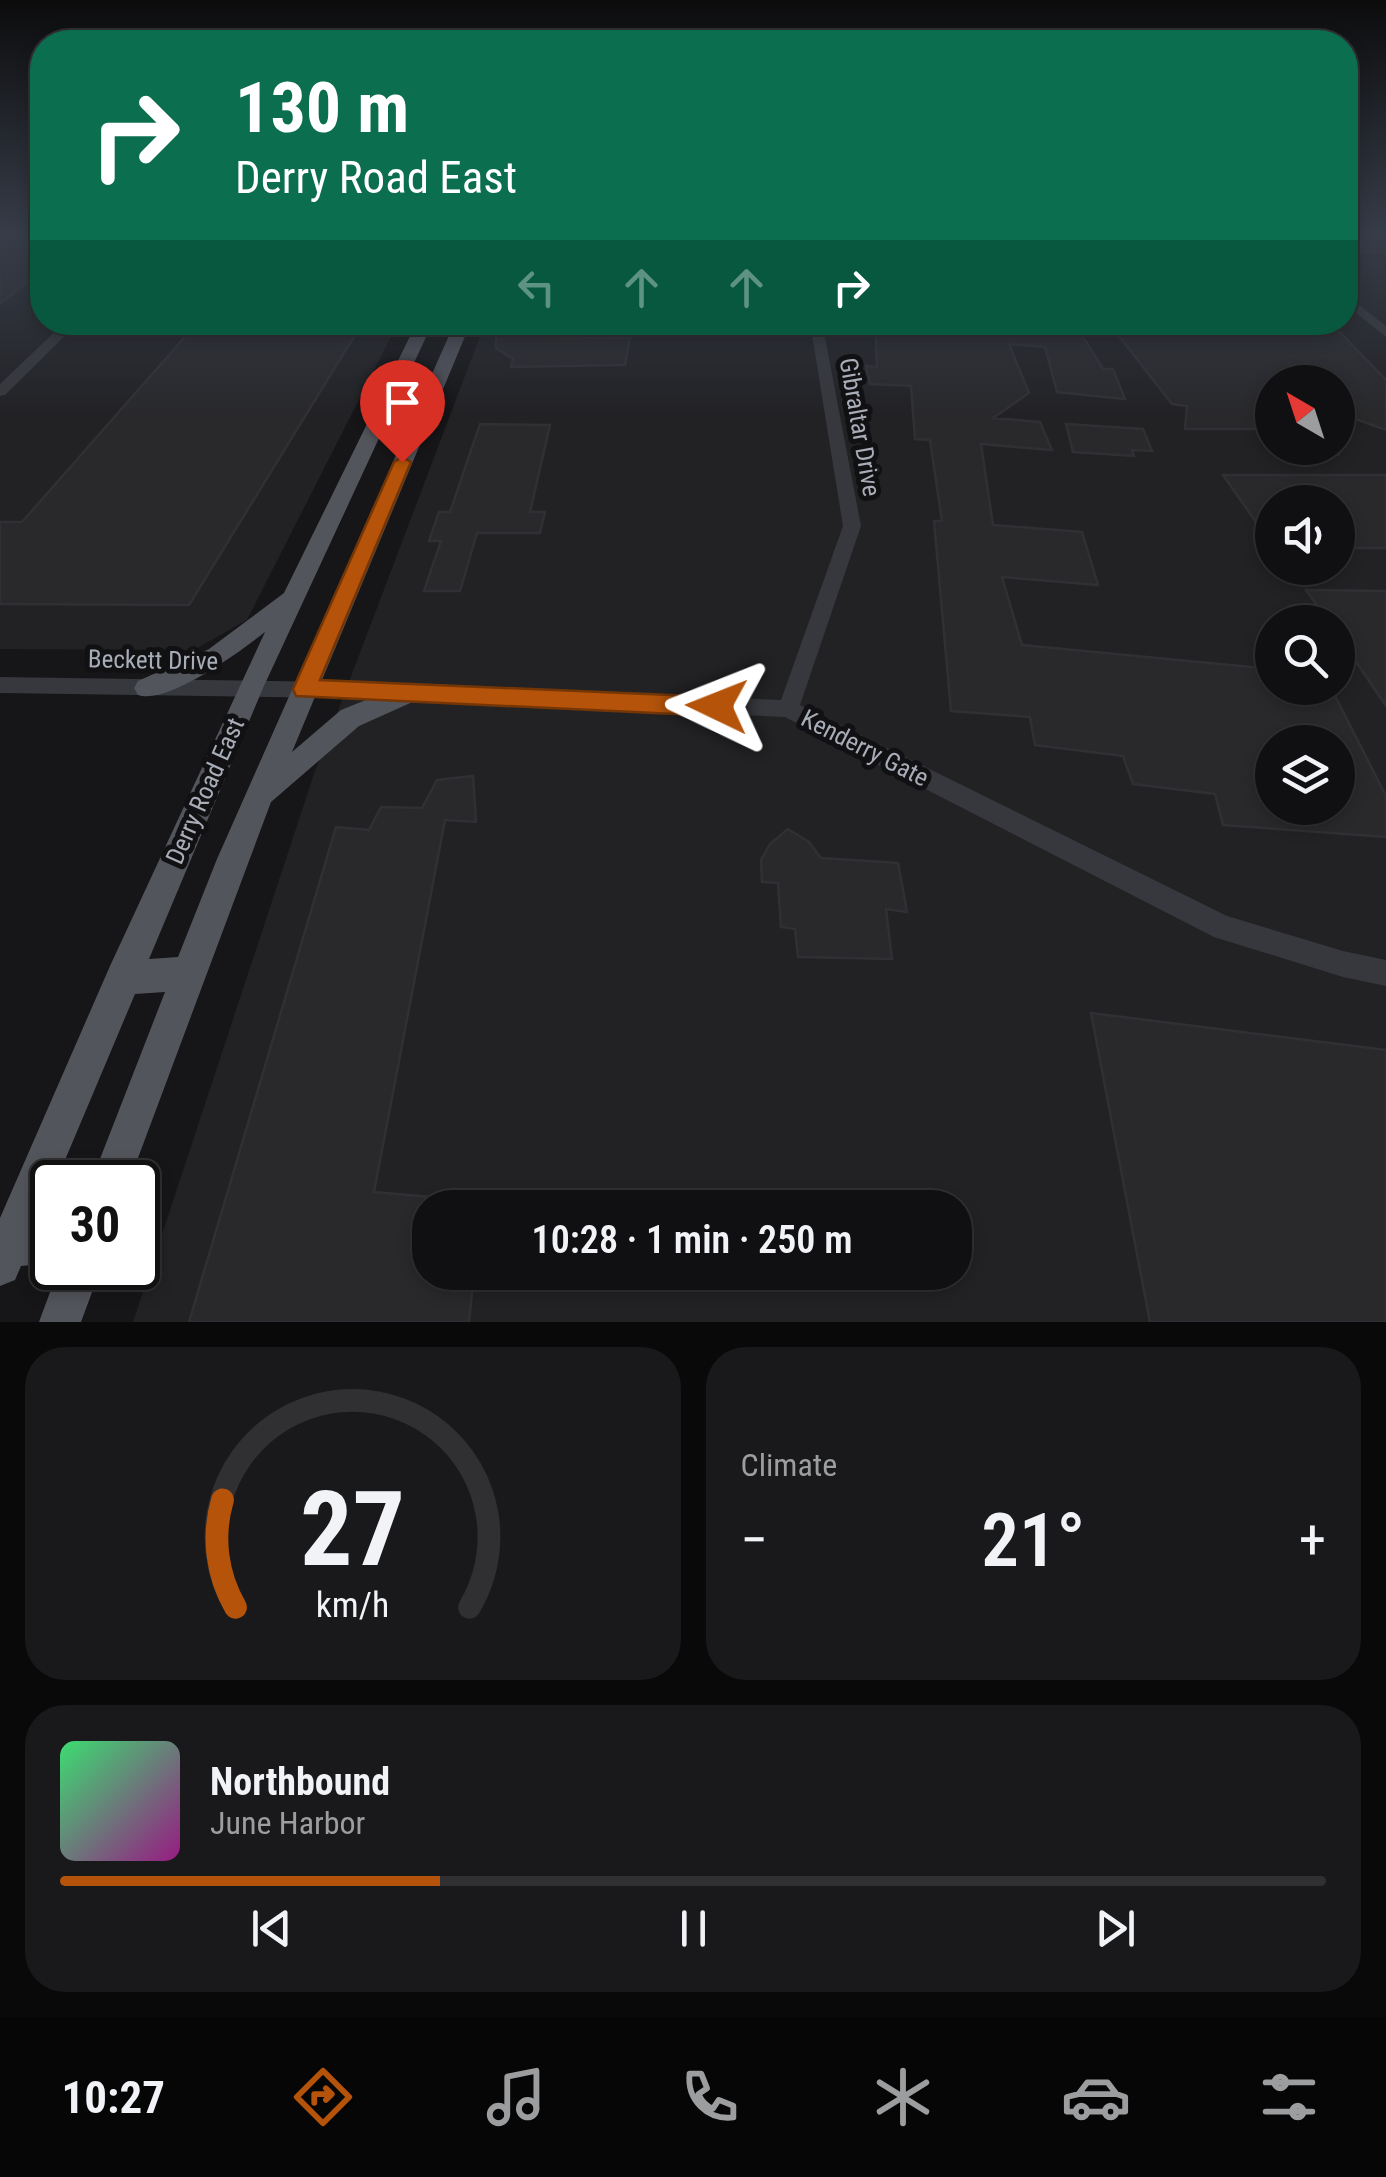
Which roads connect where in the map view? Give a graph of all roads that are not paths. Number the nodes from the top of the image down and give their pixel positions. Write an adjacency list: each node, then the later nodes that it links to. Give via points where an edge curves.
1 (1358, 309): 2 (street)
2 (1386, 333)
3 (59, 335): 7 (street)
4 (419, 335): 8 (main road, Derry Road East)
5 (458, 335): 12 (main road, Derry Road East)
6 (818, 335): 14 (street, Gibraltar Drive, via 852,526)
7 (0, 392)
8 (296, 593): 10 (main road, via 218,656); 11 (main road, Derry Road East)
9 (0, 685): 10 (street, Beckett Drive)
10 (147, 688): 11 (street, Beckett Drive)
11 (250, 688): 12 (street, Beckett Drive); 18 (main road, Derry Road East)
12 (305, 689): 13 (street, Kenderry Gate); 15 (main road, Derry Road East)
13 (408, 693): 14 (street, Kenderry Gate); 15 (main road, via 350,718)
14 (788, 709): 16 (street, Kenderry Gate, via 1222,928)
15 (259, 798): 17 (main road, Derry Road East)
16 (1386, 973)
17 (189, 974): 18 (main road); 19 (main road, Derry Road East)
18 (122, 978): 21 (main road, Derry Road East)
19 (118, 1160)
20 (30, 1249): 21 (main road)
21 (4, 1256)
22 (72, 1290): 23 (main road)
23 (60, 1322)

